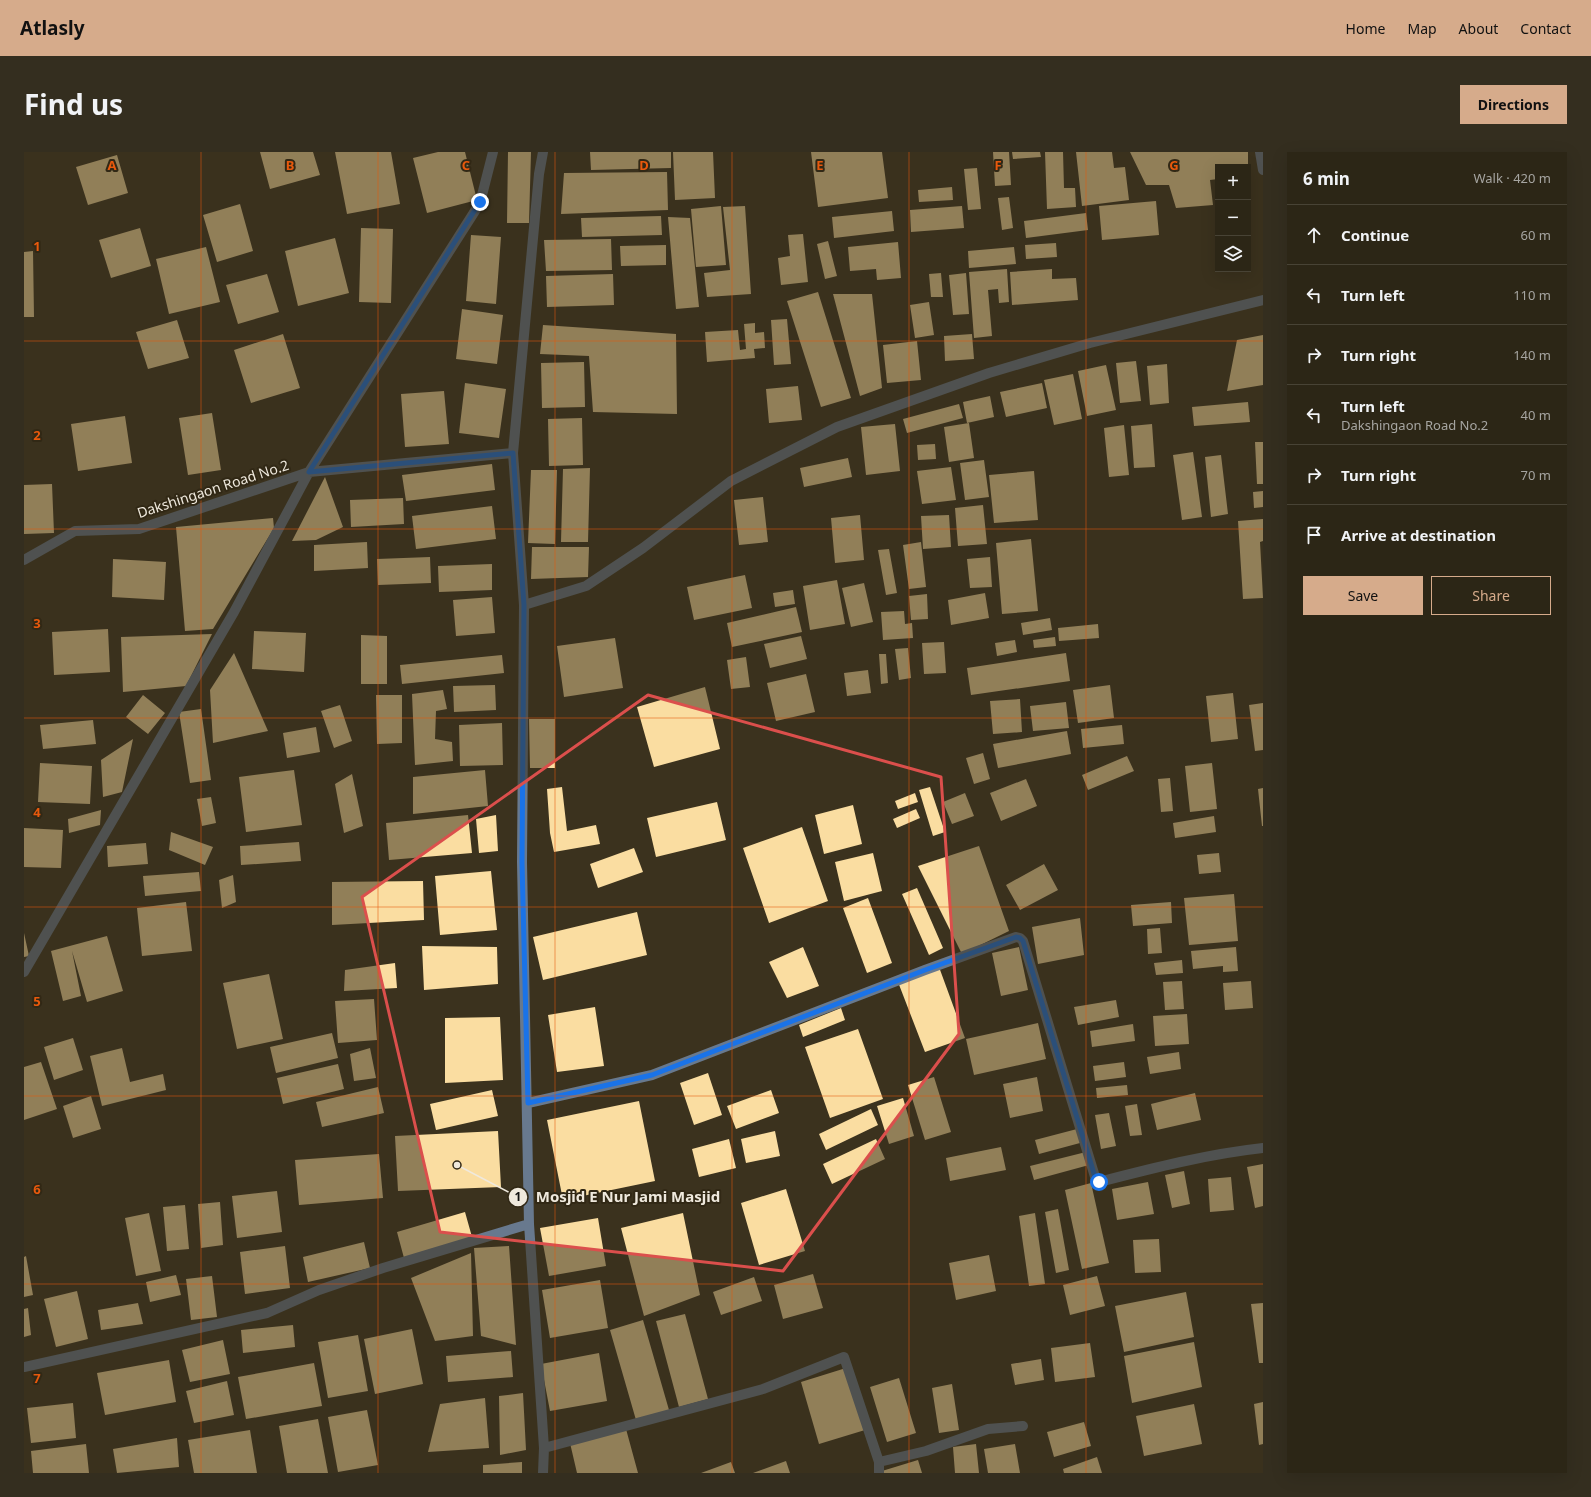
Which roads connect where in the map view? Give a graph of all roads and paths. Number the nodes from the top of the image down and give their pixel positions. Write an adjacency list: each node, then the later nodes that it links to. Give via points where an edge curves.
1 (493, 152): 7 (street, via 480,202)
2 (542, 152): 6 (street)
3 (1260, 152): 4 (street)
4 (1263, 170)
5 (1263, 300): 9 (street, via 1090,343 1003,368 837,427 731,481 643,548 586,586)
6 (513, 453): 7 (street, Dakshingaon Road No.2); 9 (street)
7 (309, 472): 8 (street, Dakshingaon Road No.2, via 139,529 75,531); 10 (street, via 234,612)
8 (24, 560)
9 (524, 605): 11 (street, via 522,862)
10 (24, 972)
11 (528, 1103): 12 (street, via 652,1075 1016,937 1023,941 1096,1180 1099,1182 1168,1165); 13 (street)
12 (1263, 1148)
13 (530, 1224): 14 (street, via 319,1290 267,1313); 16 (street)
14 (24, 1367)
15 (1023, 1426): 17 (street, via 988,1429 926,1451)
16 (544, 1448): 17 (street, via 763,1389 844,1357); 18 (street)
17 (879, 1462): 19 (street)
18 (544, 1473)
19 (879, 1473)

